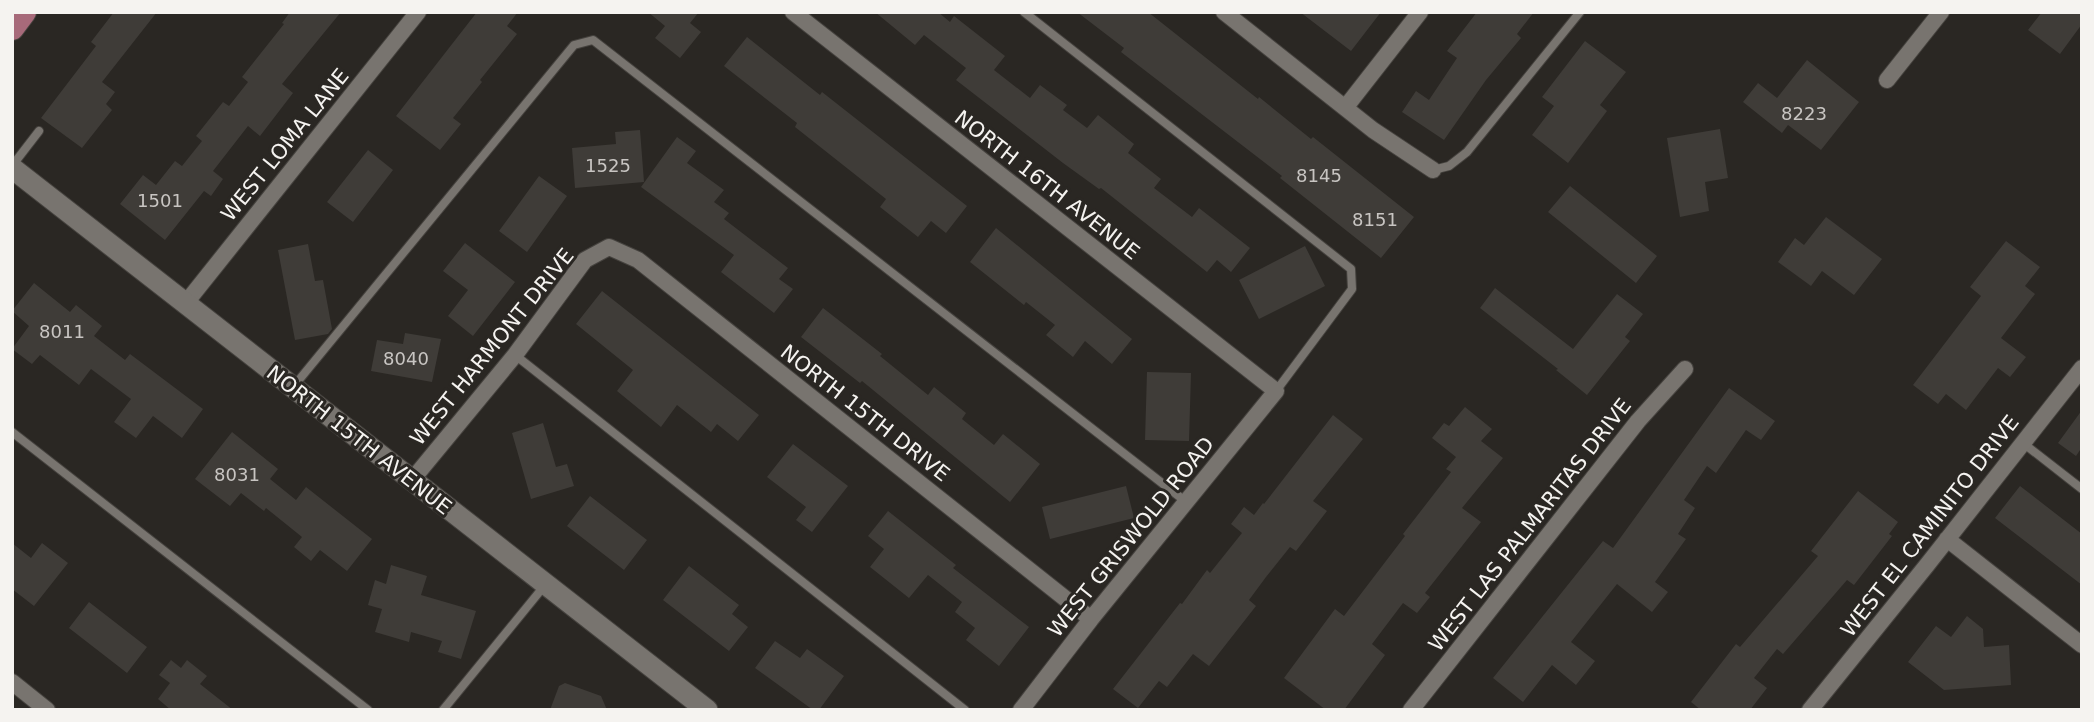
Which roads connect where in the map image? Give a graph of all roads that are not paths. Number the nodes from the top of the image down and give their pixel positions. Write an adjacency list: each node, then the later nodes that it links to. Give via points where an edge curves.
1 (24, 12): 9 (main road)
2 (418, 12): 16 (street, WEST LOMA LANE)
3 (793, 12): 21 (street, NORTH 16TH AVENUE)
4 (1024, 12): 21 (lane, via 1351,269 1352,289)
5 (1224, 12): 11 (street)
6 (1420, 12): 11 (street)
7 (1580, 12): 14 (lane, via 1467,152 1449,166)
8 (1941, 12): 10 (street)
9 (12, 28)
10 (1887, 80)
11 (1345, 108): 14 (street)
12 (39, 131): 13 (lane)
13 (12, 167): 16 (street, NORTH 15TH AVENUE)
14 (1433, 170)
15 (609, 247): 17 (street, WEST HARMONT DRIVE, via 585,260); 29 (street, NORTH 15TH DRIVE, via 638,260)
16 (185, 304): 20 (street, NORTH 15TH AVENUE)
17 (515, 355): 24 (street, WEST HARMONT DRIVE); 36 (lane)
18 (2082, 368): 23 (street, WEST EL CAMINITO DRIVE)
19 (1685, 369): 38 (street, WEST LAS PALMARITAS DRIVE, via 1638,421)
20 (292, 388): 24 (street, NORTH 15TH AVENUE); 26 (lane, via 574,45 593,40)
21 (1276, 391): 26 (street, WEST GRISWOLD ROAD)
22 (12, 432): 33 (lane)
23 (2023, 443): 25 (lane); 27 (street, WEST EL CAMINITO DRIVE)
24 (412, 480): 28 (street, NORTH 15TH AVENUE)
25 (2082, 489)
26 (1185, 501): 29 (street, WEST GRISWOLD ROAD)
27 (1947, 540): 30 (street); 39 (street, WEST EL CAMINITO DRIVE)
28 (545, 585): 34 (lane); 35 (street, NORTH 15TH AVENUE)
29 (1091, 619): 37 (street, WEST GRISWOLD ROAD)
30 (2082, 645)
31 (12, 682): 32 (street)
32 (47, 710)
33 (368, 710)
34 (443, 710)
35 (707, 710)
36 (965, 710)
37 (1021, 710)
38 (1412, 710)
39 (1810, 710)

